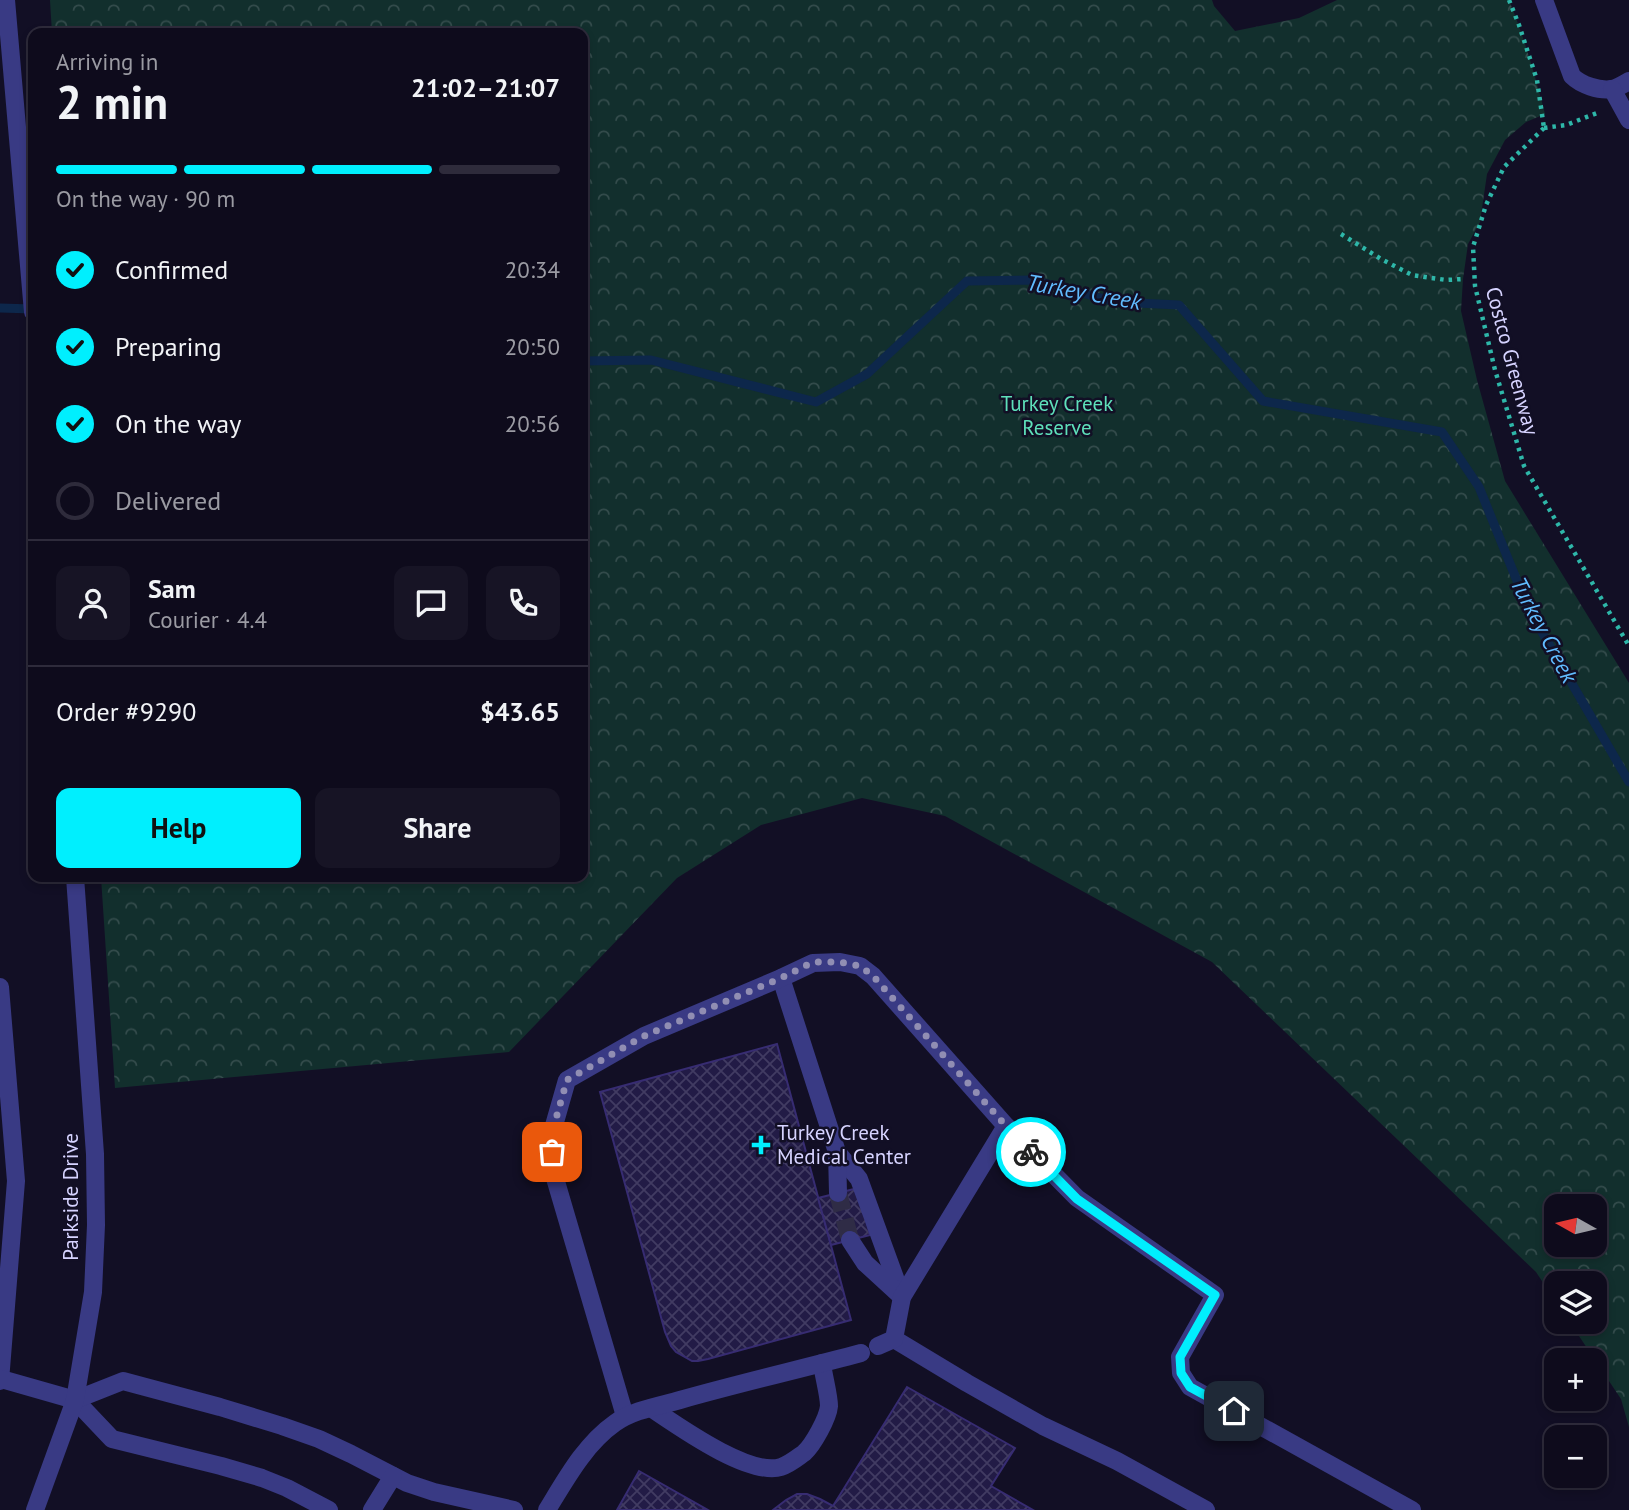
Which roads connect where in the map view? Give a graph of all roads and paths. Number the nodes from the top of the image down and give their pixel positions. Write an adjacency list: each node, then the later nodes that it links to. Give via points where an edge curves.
1 (6, 0): 9 (street)
2 (1509, 0): 7 (path, via 1537,80)
3 (1544, 0): 5 (street, via 1572,76 1588,86)
4 (1629, 81): 5 (street)
5 (1612, 89): 6 (street)
6 (1625, 113): 7 (path)
7 (1544, 128): 11 (path, Costco Greenway, via 1504,167 1486,205 1473,247 1475,286 1524,466)
8 (1341, 234): 10 (path, via 1412,275)
9 (28, 253)
10 (1463, 279)
11 (1629, 646)
12 (75, 882): 23 (street, Parkside Drive, via 96,1213 93,1292)
13 (781, 978): 15 (street, via 813,962 860,966); 16 (street); 25 (street, via 644,1036 567,1080 551,1136 552,1168)
14 (0, 987): 22 (street, via 16,1181)
15 (1006, 1126): 19 (street); 33 (street, via 1077,1199 1215,1295 1180,1357 1181,1373 1190,1387)
16 (837, 1152): 17 (street); 19 (street, via 859,1178)
17 (838, 1193)
18 (850, 1240): 19 (street, via 865,1263)
19 (902, 1297): 32 (street, via 886,1342)
20 (861, 1353): 21 (street)
21 (822, 1363): 24 (street); 24 (street, via 829,1406 818,1436 809,1449 781,1467 746,1463)
22 (0, 1380): 23 (street)
23 (75, 1400): 26 (street, via 123,1381 319,1439); 27 (street, Parkside Drive); 28 (street, via 112,1439 262,1478)
24 (651, 1408): 25 (street)
25 (625, 1416): 31 (street, via 595,1441)
26 (393, 1476): 29 (street); 30 (street, via 434,1492)
27 (35, 1510)
28 (329, 1510)
29 (372, 1510)
30 (514, 1510)
31 (547, 1510)
32 (1206, 1510)
33 (1412, 1510)

